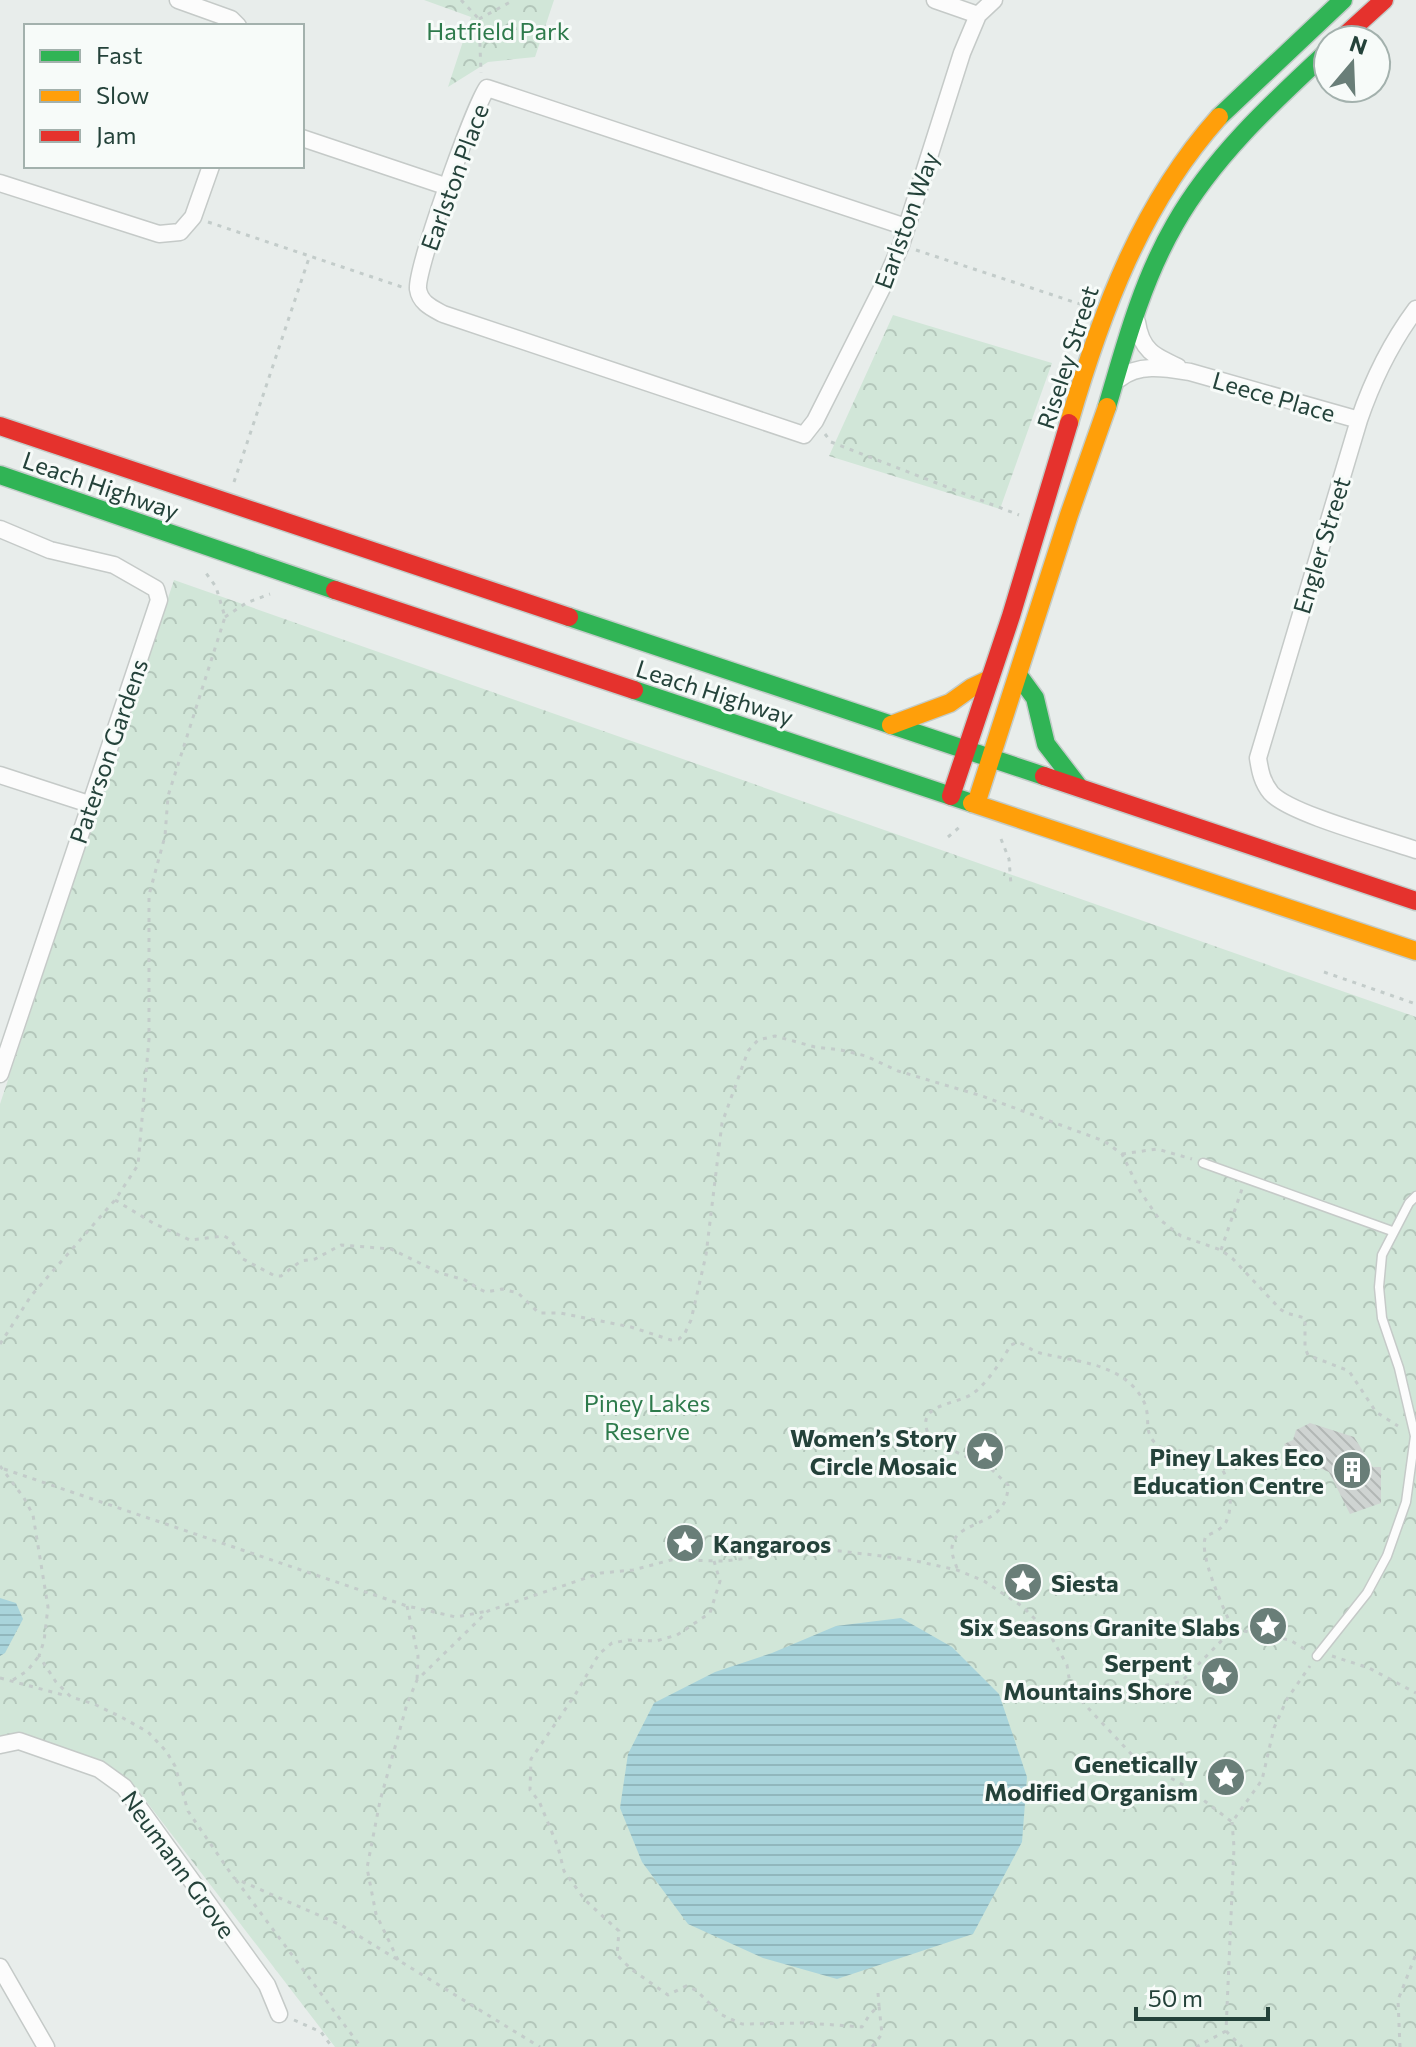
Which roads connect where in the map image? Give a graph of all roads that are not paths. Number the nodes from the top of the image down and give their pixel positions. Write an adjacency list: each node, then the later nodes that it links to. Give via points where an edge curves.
1 (178, 0): 7 (street)
2 (935, 0): 6 (street)
3 (994, 0): 6 (street, Earlston Way)
4 (1343, 0): 27 (highway, Riseley Street, via 1188,152 1137,235 1093,344)
5 (1379, 2): 8 (highway)
6 (978, 15): 14 (street, Earlston Way)
7 (236, 24)
8 (1356, 24)
9 (1312, 66): 16 (highway, via 1219,161 1175,224)
10 (304, 139): 13 (street)
11 (210, 168): 12 (street, via 193,217 180,232 159,234)
12 (0, 183)
13 (448, 187): 14 (street, Earlston Place, via 487,88); 21 (street, Earlston Place, via 421,270 419,293 424,303 443,314)
14 (906, 227): 21 (street, Earlston Way, via 884,284)
15 (1416, 309): 19 (street, Engler Street, via 1388,349)
16 (1136, 315): 17 (street, Leece Place, via 1139,338 1152,354); 18 (highway)
17 (1190, 372): 18 (street, Leece Place, via 1131,369); 19 (street, Leece Place)
18 (1115, 382): 26 (highway)
19 (1359, 420): 36 (street, Engler Street, via 1259,747 1260,772 1278,799)
20 (0, 426): 23 (highway, Leach Highway)
21 (804, 435)
22 (0, 475): 24 (highway, Leach Highway, via 26,477)
23 (147, 489): 24 (highway); 28 (highway, Leach Highway)
24 (135, 523): 33 (highway, Leach Highway)
25 (0, 529): 34 (street, Paterson Gardens, via 50,550 114,565 156,589 156,615)
26 (1019, 676): 30 (highway); 32 (highway, via 1035,698 1046,744)
27 (990, 679): 28 (highway, via 942,706); 29 (highway, Riseley Street)
28 (891, 725): 29 (highway, Leach Highway)
29 (966, 750): 30 (highway, Leach Highway); 33 (highway, Riseley Street)
30 (992, 759): 32 (highway, Leach Highway); 35 (highway)
31 (0, 775): 34 (street)
32 (1079, 787): 37 (highway, Leach Highway)
33 (951, 796): 35 (highway, Leach Highway)
34 (89, 804): 39 (street, Paterson Gardens)
35 (976, 804): 38 (highway, Leach Highway)
36 (1416, 850)
37 (1416, 901)
38 (1416, 951)
39 (0, 1074)
40 (1203, 1163): 42 (lane)
41 (1416, 1196): 42 (lane)
42 (1392, 1231): 43 (lane, via 1382,1255 1382,1318)
43 (1415, 1436): 44 (lane, via 1406,1502 1387,1556 1367,1593)
44 (1317, 1656)
45 (0, 1745): 47 (street, Neumann Grove, via 19,1741 99,1769 124,1787 267,1985)
46 (0, 1967): 48 (street)
47 (279, 2014)
48 (46, 2047)

